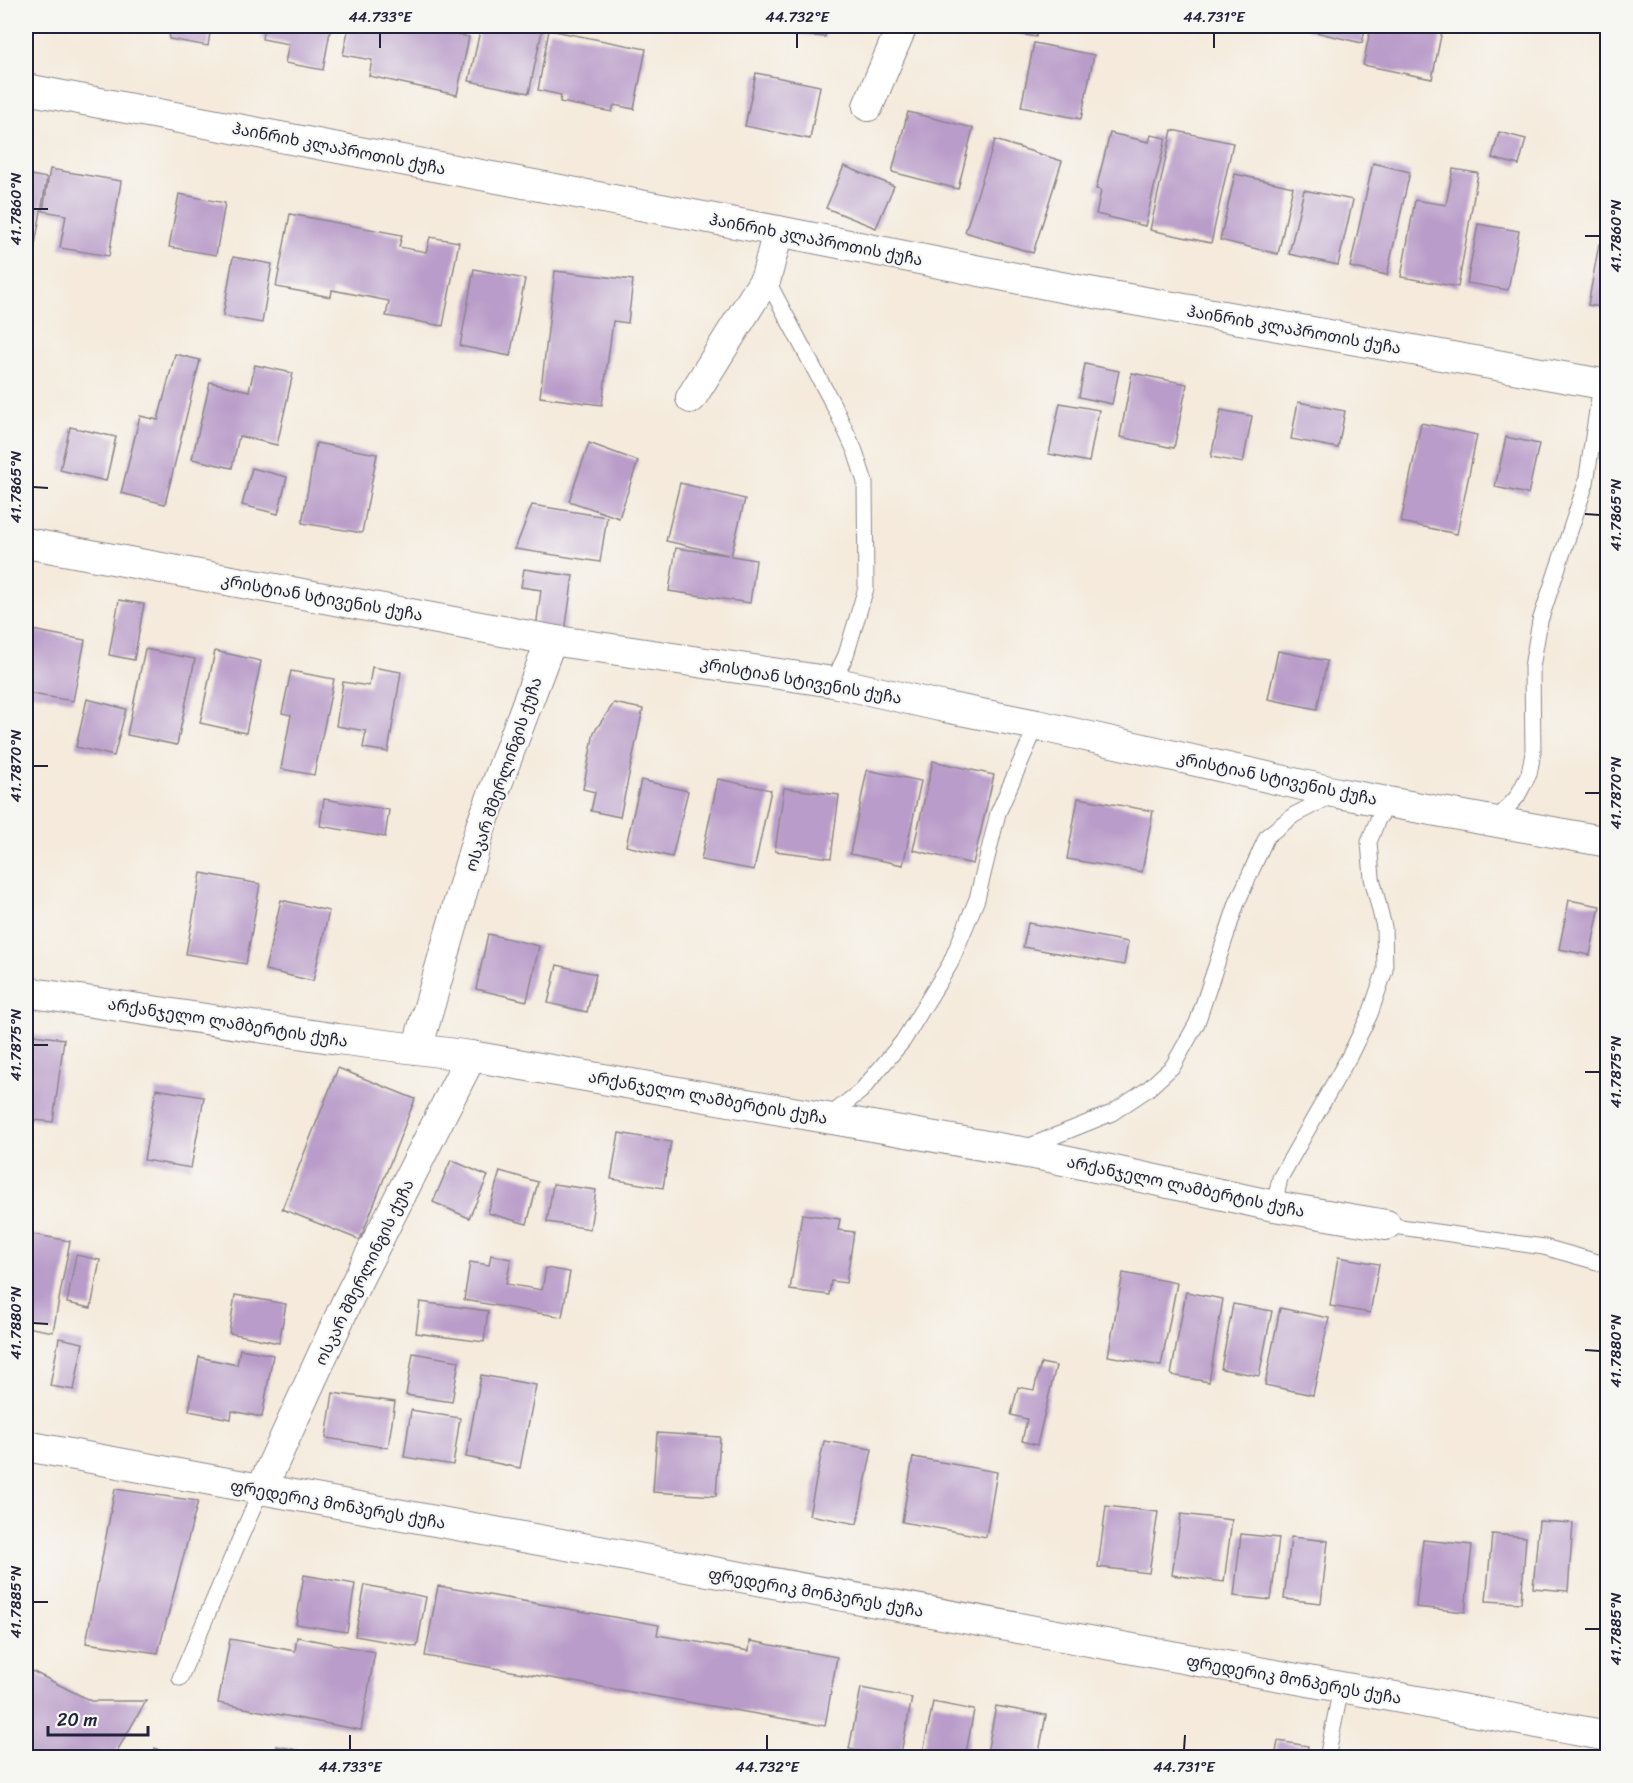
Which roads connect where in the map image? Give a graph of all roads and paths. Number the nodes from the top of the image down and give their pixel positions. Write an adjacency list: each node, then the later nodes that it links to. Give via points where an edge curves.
1 (902, 26): 3 (street)
2 (26, 89): 4 (street, ჰაინრიხ კლაპროთის ქუჩა)
3 (868, 106)
4 (778, 231): 5 (street); 6 (street, ჰაინრიხ კლაპროთის ქუჩა, via 1061,287)
5 (766, 278): 7 (street); 10 (lane, via 837,412 865,482 866,588 846,655)
6 (1604, 385): 14 (lane, via 1586,483 1540,621 1532,667 1533,753 1529,774 1517,797)
7 (691, 398)
8 (26, 543): 9 (street, კრისტიან სტივენის ქუჩა)
9 (550, 640): 10 (street, კრისტიან სტივენის ქუჩა); 17 (street, ოსკარ შმერლინგის ქუჩა, via 480,829)
10 (833, 682): 11 (street, კრისტიან სტივენის ქუჩა)
11 (1037, 725): 12 (street, კრისტიან სტივენის ქუჩა); 19 (lane, via 998,813 977,899 950,964 903,1041 861,1091)
12 (1338, 793): 13 (street, კრისტიან სტივენის ქუჩა); 20 (lane, via 1294,815 1267,836 1237,903 1197,1023 1173,1066 1112,1113)
13 (1391, 802): 14 (street, კრისტიან სტივენის ქუჩა); 21 (lane, via 1378,819 1369,842 1372,878 1384,927 1385,970 1350,1055 1280,1178)
14 (1496, 821): 15 (street, კრისტიან სტივენის ქუჩა)
15 (1608, 842)
16 (26, 992): 17 (street, არქანჯელო ლამბერტის ქუჩა)
17 (417, 1048): 18 (street, არქანჯელო ლამბერტის ქუჩა)
18 (471, 1056): 19 (street, არქანჯელო ლამბერტის ქუჩა); 25 (street, ოსკარ შმერლინგის ქუჩა, via 349,1297)
19 (826, 1118): 20 (street, არქანჯელო ლამბერტის ქუჩა)
20 (1015, 1151): 21 (street, არქანჯელო ლამბერტის ქუჩა)
21 (1274, 1206): 22 (street, არქანჯელო ლამბერტის ქუჩა)
22 (1386, 1225): 23 (lane, via 1544,1246)
23 (1608, 1265)
24 (26, 1446): 25 (street, ფრედერიკ მონპერეს ქუჩა)
25 (261, 1490): 26 (lane); 27 (street, ფრედერიკ მონპერეს ქუჩა)
26 (180, 1678)
27 (1341, 1688): 28 (street, ფრედერიკ მონპერეს ქუჩა); 29 (lane)
28 (1608, 1736)
29 (1327, 1758)

